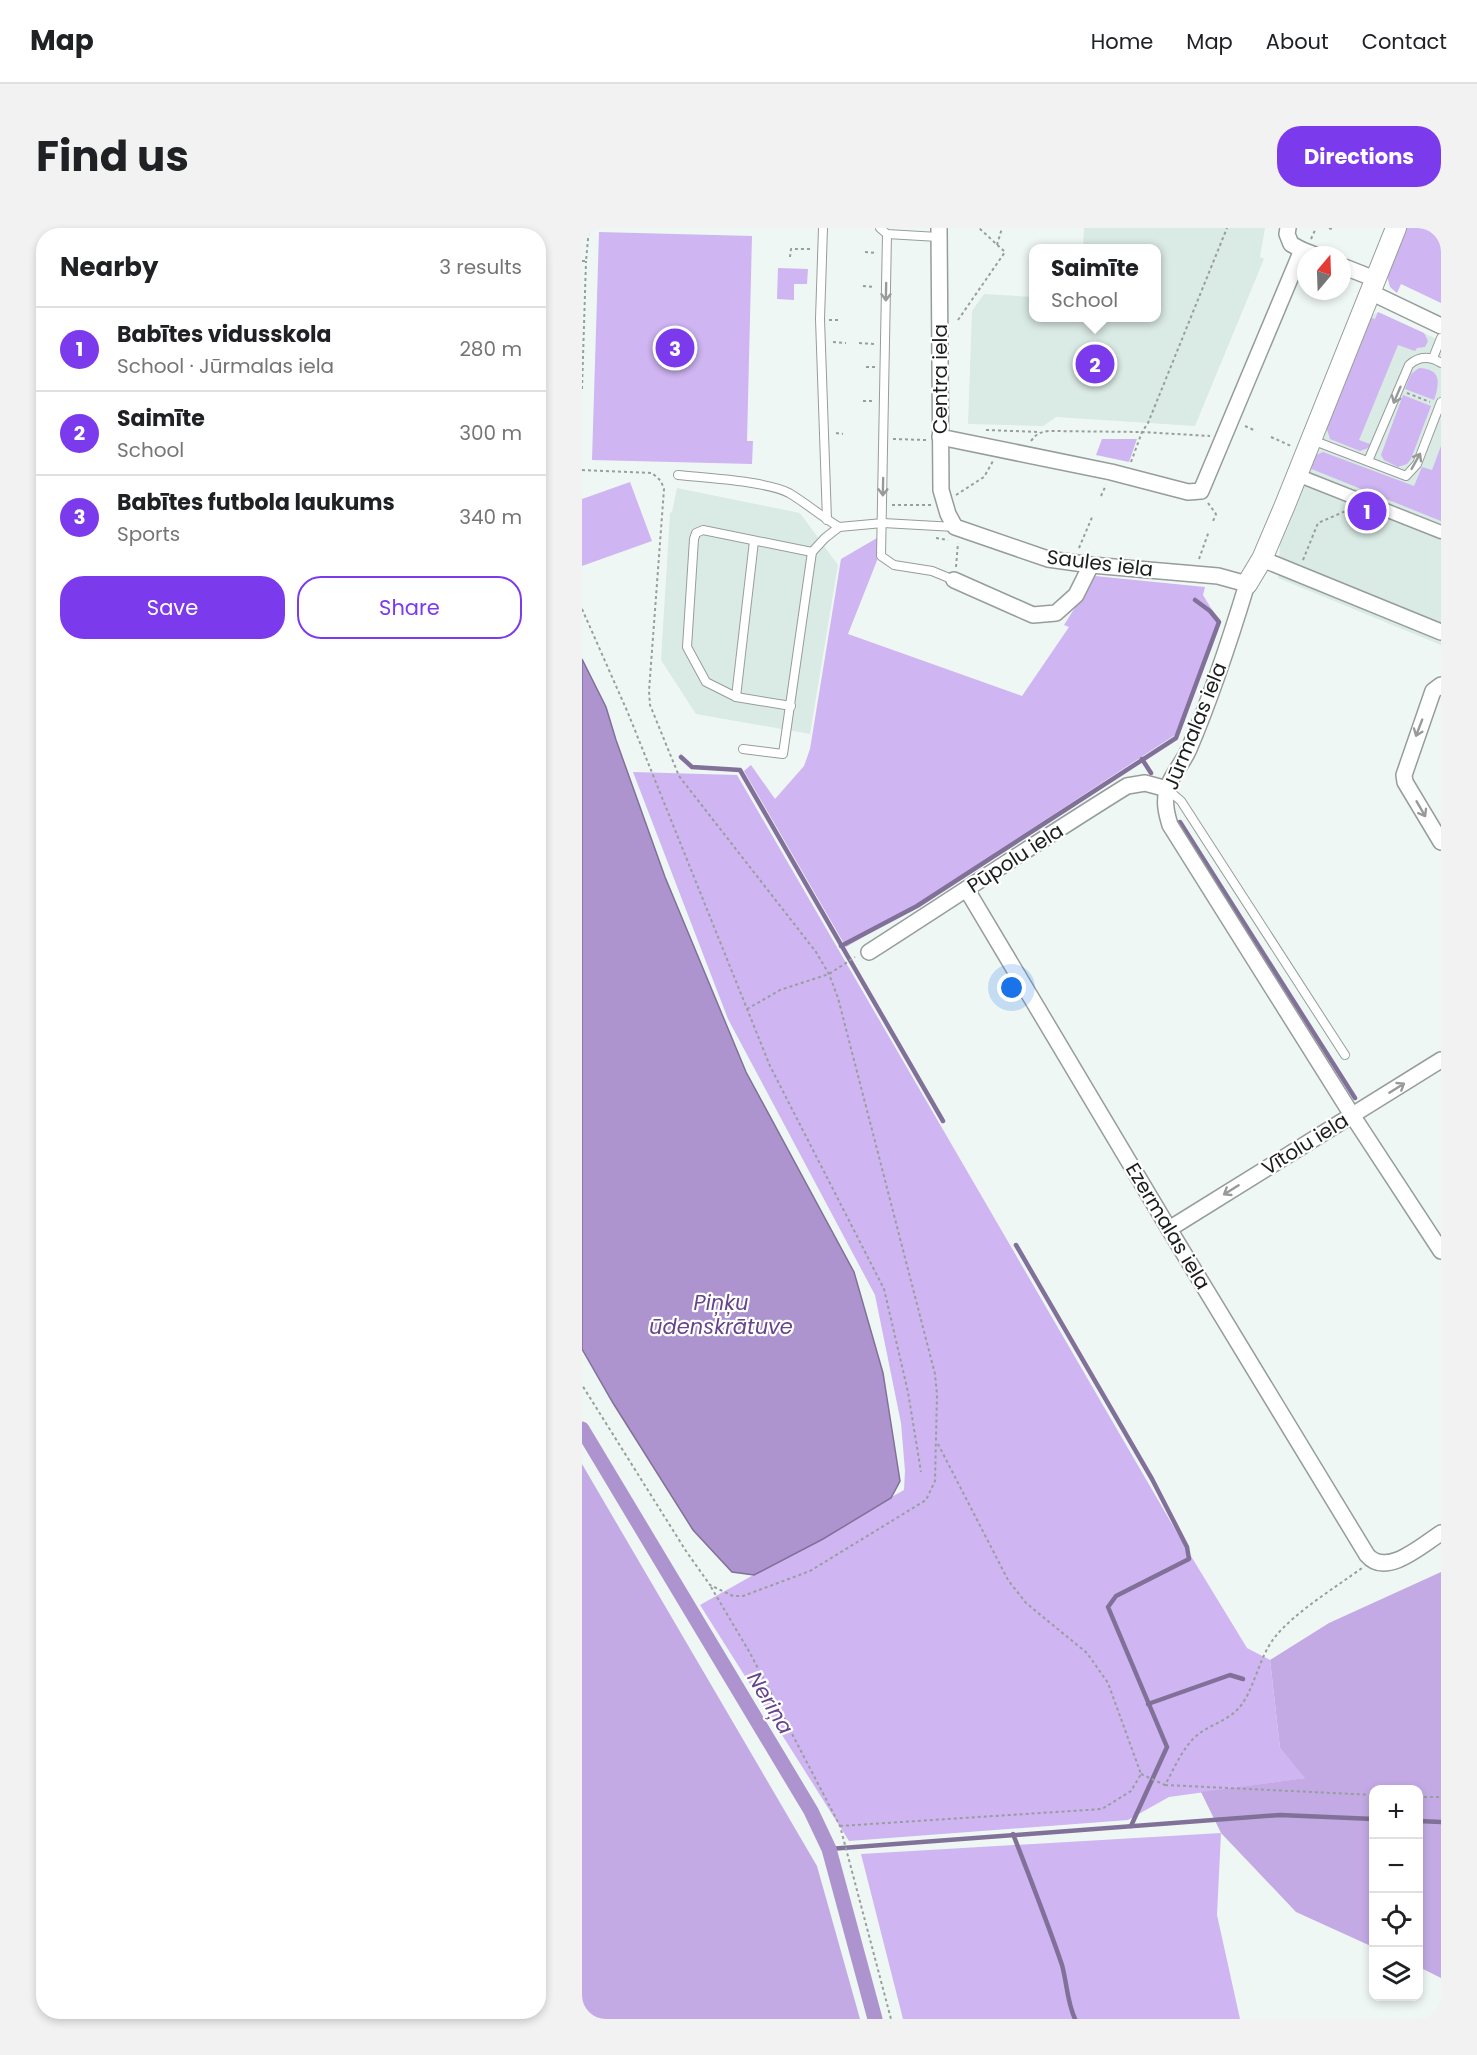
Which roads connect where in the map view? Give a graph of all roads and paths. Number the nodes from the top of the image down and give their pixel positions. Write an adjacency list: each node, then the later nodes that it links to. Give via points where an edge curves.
1 (589, 228): 18 (path)
2 (823, 228): 15 (lane)
3 (880, 228): 11 (lane)
4 (979, 228): 13 (path)
5 (1002, 228): 13 (path)
6 (1227, 228): 36 (path)
7 (1288, 228): 14 (street, via 1291,244)
8 (1396, 228): 21 (street, Jūrmalas iela)
9 (1440, 228): 12 (path)
10 (939, 232): 11 (lane); 39 (street, Centra iela)
11 (887, 234): 28 (lane, one-way to 28)
12 (1441, 237)
13 (997, 245): 22 (path, via 1005,252)
14 (1297, 247)
15 (824, 250): 16 (path, via 791,249); 25 (lane)
16 (790, 257)
17 (582, 261): 18 (path)
18 (586, 261): 31 (path)
19 (1351, 272): 21 (street)
20 (1297, 277): 37 (street)
21 (1373, 285): 23 (street); 41 (street, Jūrmalas iela)
22 (958, 320)
23 (1441, 326)
24 (1441, 338): 29 (lane)
25 (821, 341): 26 (path); 54 (lane)
26 (846, 343)
27 (859, 343): 28 (path)
28 (885, 345): 40 (lane)
29 (1433, 358): 30 (lane); 32 (lane, via 1414,360)
30 (1441, 363)
31 (582, 388)
32 (1399, 390): 33 (path); 44 (lane, one-way to 44)
33 (1440, 404): 44 (lane, one-way to 33, via 1406,476 1417,464)
34 (977, 430): 35 (path)
35 (1041, 432): 36 (path); 43 (path)
36 (1142, 432): 37 (path); 48 (path)
37 (1223, 437): 49 (street)
38 (1271, 437): 41 (path)
39 (940, 438): 40 (path); 42 (street); 50 (street, Centra iela)
40 (884, 439): 52 (lane, one-way to 52)
41 (1304, 444): 44 (lane); 47 (street, Jūrmalas iela)
42 (1000, 449): 43 (street); 50 (path, via 984,477)
43 (1023, 454): 48 (street)
44 (1368, 461)
45 (582, 470): 81 (path, via 652,473 662,481 650,705 679,776)
46 (678, 475): 54 (lane, via 773,488 788,493)
47 (1297, 475): 51 (street); 65 (street, Jūrmalas iela)
48 (1126, 476): 49 (street, via 1188,492)
49 (1201, 491): 55 (path, via 1215,514)
50 (944, 502): 52 (path); 60 (street, Centra iela)
51 (1366, 502): 59 (street); 68 (path, via 1318,523)
52 (883, 505): 56 (lane)
53 (1094, 515): 63 (path)
54 (827, 520): 57 (lane)
55 (1213, 521)
56 (883, 523): 57 (lane); 60 (lane); 69 (lane, via 881,556 894,565 932,571)
57 (839, 527): 64 (lane)
58 (1209, 531): 67 (path)
59 (1441, 532)
60 (954, 536): 61 (path); 66 (street, Saules iela, via 1048,559); 69 (path)
61 (938, 538)
62 (754, 541): 64 (lane); 74 (lane); 74 (lane, via 703,530 694,539 687,647 706,682)
63 (1077, 551)
64 (812, 552): 75 (lane)
65 (1262, 559): 68 (street); 70 (street, Jūrmalas iela)
66 (1091, 565): 69 (street, via 1076,595 1056,613 1033,615); 70 (street, Saules iela, via 1218,576)
67 (1197, 565)
68 (1298, 574): 72 (street)
69 (954, 580)
70 (1247, 584): 77 (street, Jūrmalas iela, via 1188,751)
71 (582, 609): 82 (path, via 628,712)
72 (1441, 632)
73 (1441, 685): 78 (street, one-way to 78, via 1433,691 1404,774)
74 (736, 697): 75 (lane)
75 (791, 706): 76 (lane, via 783,753)
76 (743, 748)
77 (1167, 789): 79 (street, Pūpolu iela, via 1145,783 1127,786); 83 (lane, via 1181,801); 85 (street, Jūrmalas iela, via 1165,807 1170,825)
78 (1441, 842)
79 (967, 890): 80 (street, Pūpolu iela); 86 (street, Ezermalas iela)
80 (864, 954): 81 (path)
81 (829, 974): 82 (path, via 780,990); 89 (path, via 848,1030 930,1353 937,1395)
82 (747, 1009): 90 (path, via 770,1066 884,1289 908,1392)
83 (1345, 1055)
84 (1441, 1060): 85 (street, Vītolu iela, one-way to 84)
85 (1352, 1115): 86 (street, Vītolu iela, one-way to 86); 87 (street, Jūrmalas iela)
86 (1169, 1228): 92 (street, Ezermalas iela)
87 (1441, 1251)
88 (582, 1385): 93 (path)
89 (936, 1442): 93 (path, via 932,1491 906,1513 810,1570 757,1592 733,1596); 94 (path, via 1008,1580 1026,1603 1087,1653 1108,1683)
90 (921, 1472)
91 (1441, 1533): 92 (street, via 1393,1563 1382,1565)
92 (1372, 1561): 95 (path, via 1276,1635 1236,1712 1195,1737)
93 (710, 1585): 99 (path)
94 (1142, 1774): 95 (path); 99 (path, via 1131,1791 1102,1809)
95 (1165, 1785): 96 (path)
96 (1369, 1796)
97 (1423, 1797): 98 (path)
98 (1441, 1797)
99 (840, 1826): 100 (path)
100 (891, 2019)

